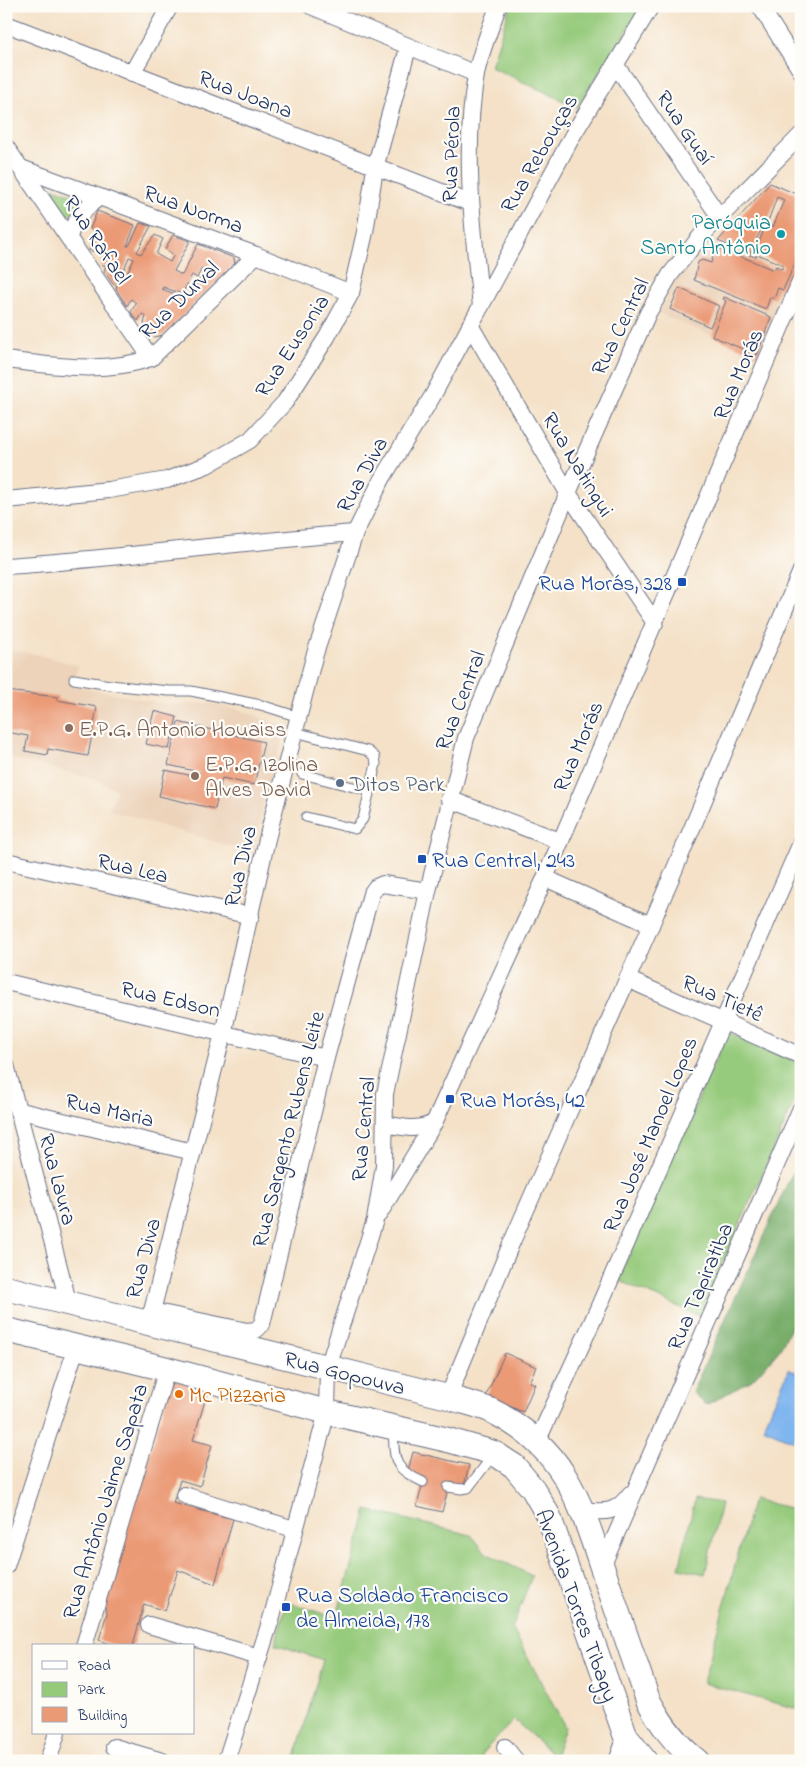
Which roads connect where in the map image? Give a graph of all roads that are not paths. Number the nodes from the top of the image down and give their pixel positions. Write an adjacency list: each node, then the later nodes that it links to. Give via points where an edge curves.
1 (170, 6): 10 (street)
2 (310, 6): 7 (street)
3 (498, 6): 11 (street, Rua Pérola)
4 (651, 6): 8 (street, Rua Rebouças)
5 (760, 6): 9 (street)
6 (6, 24): 10 (street, Rua Joana)
7 (408, 48): 11 (street); 15 (street, Rua Eusonia)
8 (615, 64): 18 (street, Rua Guaí); 23 (street, Rua Rebouças, via 541,192)
9 (801, 71)
10 (132, 73): 15 (street, Rua Joana)
11 (476, 74): 17 (street, Rua Pérola)
12 (801, 135): 18 (street, Rua Central)
13 (6, 147): 14 (street, Rua Rafael)
14 (21, 168): 16 (street, Rua Norma); 19 (street, Rua Rafael)
15 (375, 168): 17 (street, Rua Joana); 22 (street, Rua Eusonia)
16 (100, 197): 19 (street, via 76,218); 20 (street, Rua Norma)
17 (470, 203): 23 (street, Rua Pérola)
18 (719, 216): 27 (street, Rua Central, via 670,276 648,313)
19 (69, 236): 25 (street, Rua Rafael)
20 (256, 255): 22 (street, Rua Norma); 25 (street, Rua Durval)
21 (799, 291): 32 (street, Rua Morás)
22 (351, 293): 28 (street, Rua Eusonia, via 285,402 250,440 207,465 167,480 109,490)
23 (481, 306): 24 (street, Rua Rebouças)
24 (470, 325): 27 (street, Rua Natingui); 29 (street, Rua Diva, via 432,397 383,477)
25 (150, 358): 26 (street, Rua Durval, via 131,365 56,367)
26 (6, 360)
27 (568, 493): 32 (street, Rua Natingui); 38 (street, Rua Central, via 466,738)
28 (6, 500)
29 (355, 533): 30 (street, via 254,541 101,560); 34 (street, Rua Diva, via 314,657)
30 (6, 566)
31 (801, 571): 46 (street)
32 (655, 623): 40 (street, Rua Morás)
33 (74, 679): 34 (lane, via 191,691)
34 (299, 716): 35 (street, Rua Diva)
35 (295, 732): 37 (lane, via 368,751 375,757 376,764); 45 (street, Rua Diva)
36 (302, 774): 37 (lane)
37 (370, 791): 39 (lane, via 363,819 355,829)
38 (449, 799): 40 (street); 44 (street, Rua Central)
39 (306, 816)
40 (560, 841): 43 (street, Rua Morás)
41 (801, 843): 49 (street, Rua José Manoel Lopes)
42 (6, 861): 45 (street, Rua Lea)
43 (545, 878): 46 (street); 56 (street, Rua Morás)
44 (428, 891): 52 (street, Rua Sargento Rubens Leite, via 383,884 371,894); 57 (street, Rua Central, via 385,1094)
45 (251, 916): 50 (street, Rua Diva)
46 (651, 925): 47 (street)
47 (627, 979): 49 (street, Rua Tietê); 67 (street)
48 (6, 982): 50 (street, Rua Edson)
49 (722, 1022): 51 (street, Rua Tietê); 70 (street, Rua José Manoel Lopes)
50 (223, 1034): 52 (street, Rua Edson); 58 (street, Rua Diva)
51 (801, 1056)
52 (326, 1058): 62 (street, Rua Sargento Rubens Leite, via 262,1324 256,1330 247,1331)
53 (6, 1065): 55 (street, Rua Laura)
54 (801, 1108): 73 (street, Rua Tapiratiba)
55 (17, 1110): 58 (street, Rua Maria); 61 (street, Rua Laura)
56 (434, 1123): 57 (street, via 421,1129); 59 (street, Rua Morás)
57 (386, 1124): 59 (street, Rua Central, via 384,1166)
58 (193, 1152): 62 (street, Rua Diva)
59 (375, 1220): 65 (street, Rua Central)
60 (6, 1288): 61 (main road, Rua Gopouva)
61 (69, 1305): 62 (main road, Rua Gopouva)
62 (148, 1317): 65 (main road, Rua Gopouva)
63 (6, 1330): 64 (main road, Avenida Torres Tibagy)
64 (76, 1348): 66 (main road, Avenida Torres Tibagy); 78 (street)
65 (328, 1367): 67 (main road, Rua Gopouva); 68 (street, Rua Central)
66 (167, 1369): 68 (main road, Avenida Torres Tibagy); 81 (street, Rua Antônio Jaime Sapata)
67 (448, 1397): 70 (main road, Rua Gopouva, via 491,1411)
68 (326, 1412): 69 (main road, Avenida Torres Tibagy); 77 (street, Rua Central)
69 (393, 1427): 71 (main road, Avenida Torres Tibagy); 72 (lane, via 397,1464 404,1474)
70 (537, 1442): 76 (main road, Rua Gopouva, via 564,1473)
71 (494, 1453): 74 (lane, via 468,1488); 84 (main road, Avenida Torres Tibagy, via 514,1466 533,1489 549,1517)
72 (423, 1482)
73 (639, 1483): 76 (street, Rua Tapiratiba, via 621,1506 603,1513); 79 (street, Rua Tapiratiba)
74 (448, 1487)
75 (184, 1495): 77 (street)
76 (584, 1510): 79 (main road, Rua Gopouva)
77 (294, 1529): 82 (street, Rua Central)
78 (6, 1566)
79 (602, 1567): 93 (main road, Rua Gopouva, via 648,1700 664,1728)
80 (150, 1625): 82 (street)
81 (85, 1644)
82 (259, 1657): 89 (street, Rua Central)
83 (57, 1734): 87 (street)
84 (626, 1738): 91 (street); 92 (main road)
85 (114, 1747): 88 (street)
86 (505, 1747): 90 (street)
87 (48, 1761)
88 (162, 1761)
89 (226, 1761)
90 (516, 1761)
91 (617, 1761)
92 (645, 1761)
93 (697, 1761)

